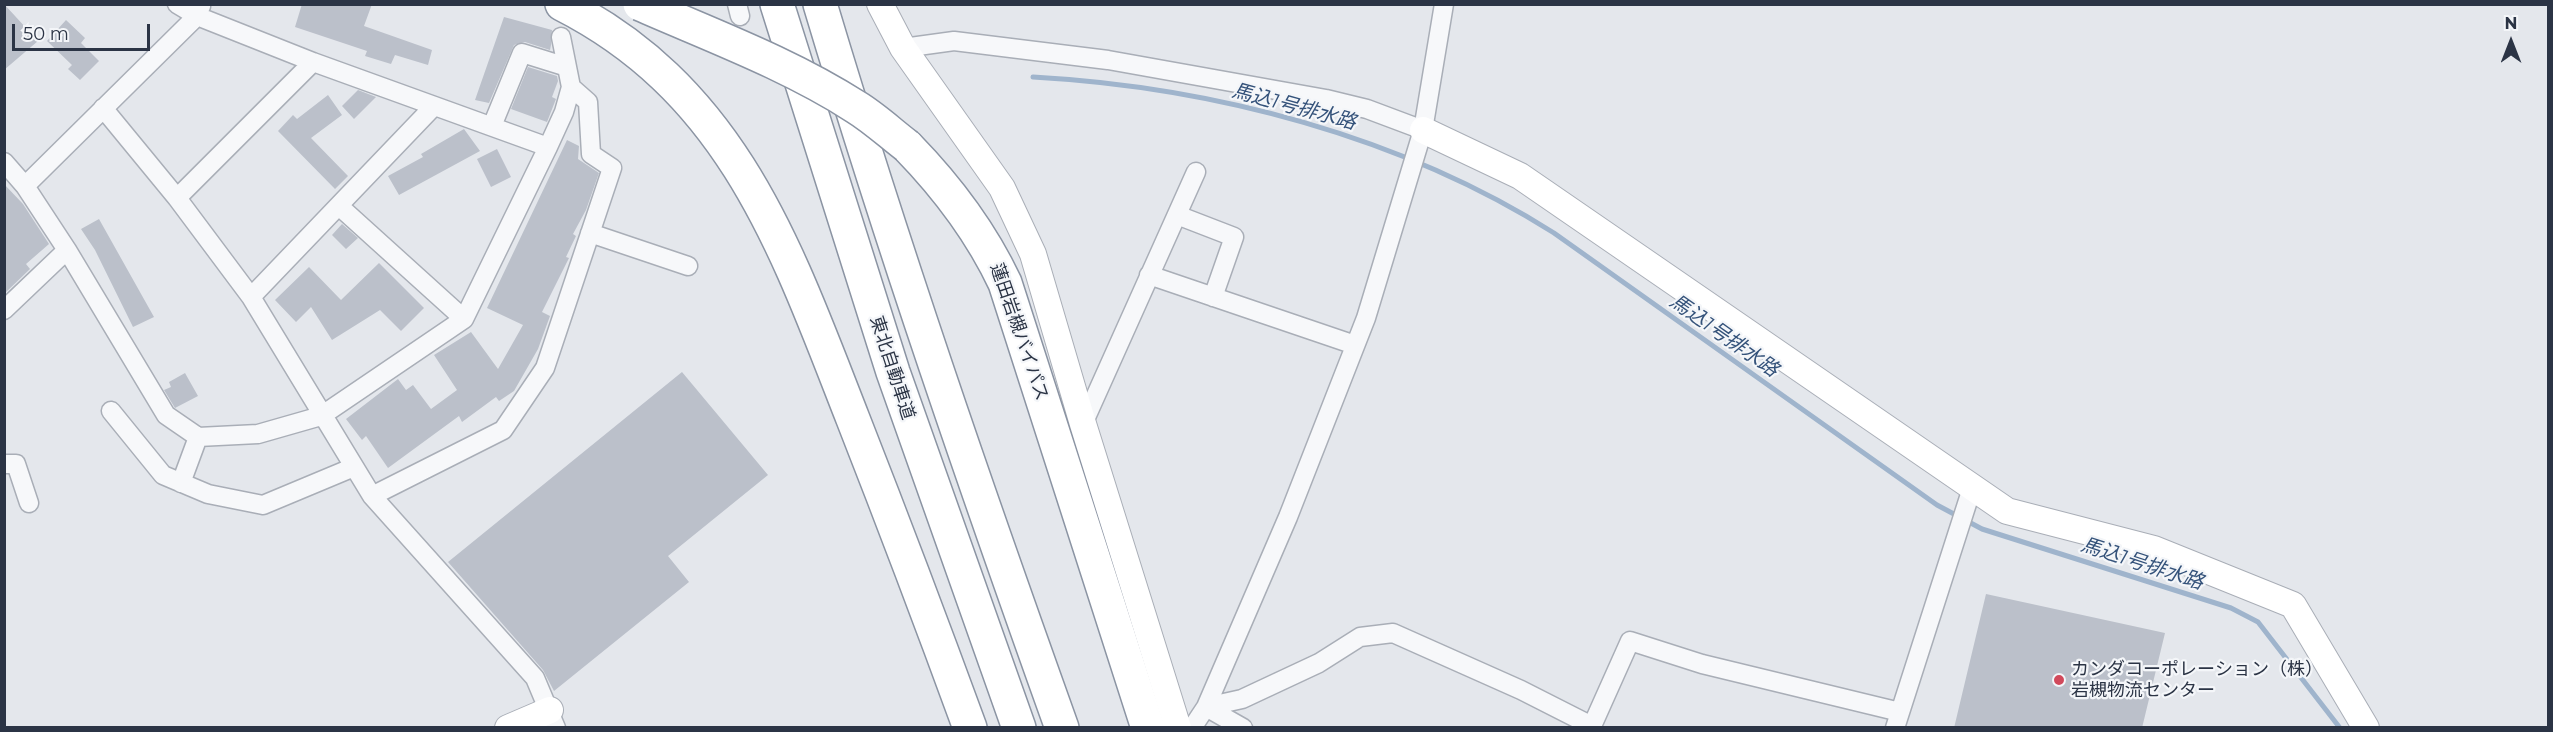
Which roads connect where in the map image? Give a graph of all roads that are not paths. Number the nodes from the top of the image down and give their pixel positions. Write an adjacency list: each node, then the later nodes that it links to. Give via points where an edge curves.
1 (177, 4): 8 (street)
2 (562, 4): 49 (highway, via 621,42 669,80 714,129 755,190 796,273)
3 (640, 4): 52 (highway, 蓮田岩槻バイパス, bridge, via 769,59 857,108 906,146 940,180 968,217 1005,283)
4 (777, 4): 50 (highway, 東北自動車道, via 893,372)
5 (820, 4): 51 (highway, via 869,170 928,347)
6 (880, 4): 10 (street)
7 (1444, 4): 17 (street)
8 (200, 10): 11 (street); 15 (street)
9 (561, 37): 12 (street)
10 (903, 48): 17 (street, via 954,41 1108,60 1326,99); 36 (street, via 1002,188 1033,254)
11 (313, 62): 14 (street); 22 (street)
12 (567, 67): 13 (street); 16 (street, via 522,53)
13 (572, 87): 18 (street); 25 (street, via 588,102 591,154 612,168)
14 (434, 106): 16 (street); 23 (street)
15 (103, 108): 21 (street); 22 (street)
16 (492, 126): 18 (street)
17 (1423, 130): 33 (street); 41 (street, via 1520,177)
18 (548, 147): 32 (street)
19 (4, 162): 21 (street)
20 (1196, 172): 24 (street)
21 (25, 186): 26 (street)
22 (177, 198): 29 (street)
23 (339, 206): 29 (street); 32 (street)
24 (1177, 215): 28 (street); 30 (street, via 1234,237)
25 (590, 234): 27 (street); 42 (street, via 545,368 503,430)
26 (68, 250): 31 (street); 37 (street, via 166,415)
27 (688, 266)
28 (1149, 275): 30 (street); 36 (street)
29 (251, 297): 35 (street)
30 (1213, 297): 33 (street)
31 (5, 309)
32 (464, 319): 35 (street)
33 (1355, 345): 44 (street, via 1288,517)
34 (111, 411): 40 (street, via 163,475)
35 (321, 416): 37 (street, via 258,434); 39 (street)
36 (1083, 424): 53 (street)
37 (198, 437): 40 (street)
38 (4, 464): 43 (street, via 16,464)
39 (354, 467): 40 (street, via 262,505 208,494); 42 (street)
40 (181, 483)
41 (1973, 485): 46 (street); 56 (street, via 2007,511 2154,549 2293,605)
42 (372, 496): 45 (street, via 535,678)
43 (29, 503)
44 (1206, 707): 47 (street, via 1242,699 1319,663 1360,637 1393,633 1521,690); 54 (street); 55 (street)
45 (553, 719): 48 (street)
46 (1897, 720): 47 (street, via 1630,641)
47 (1591, 727)
48 (508, 728)
49 (970, 728)
50 (1018, 728)
51 (1062, 728)
52 (1148, 728)
53 (1178, 728)
54 (1192, 728)
55 (1243, 728)
56 (2366, 728)

